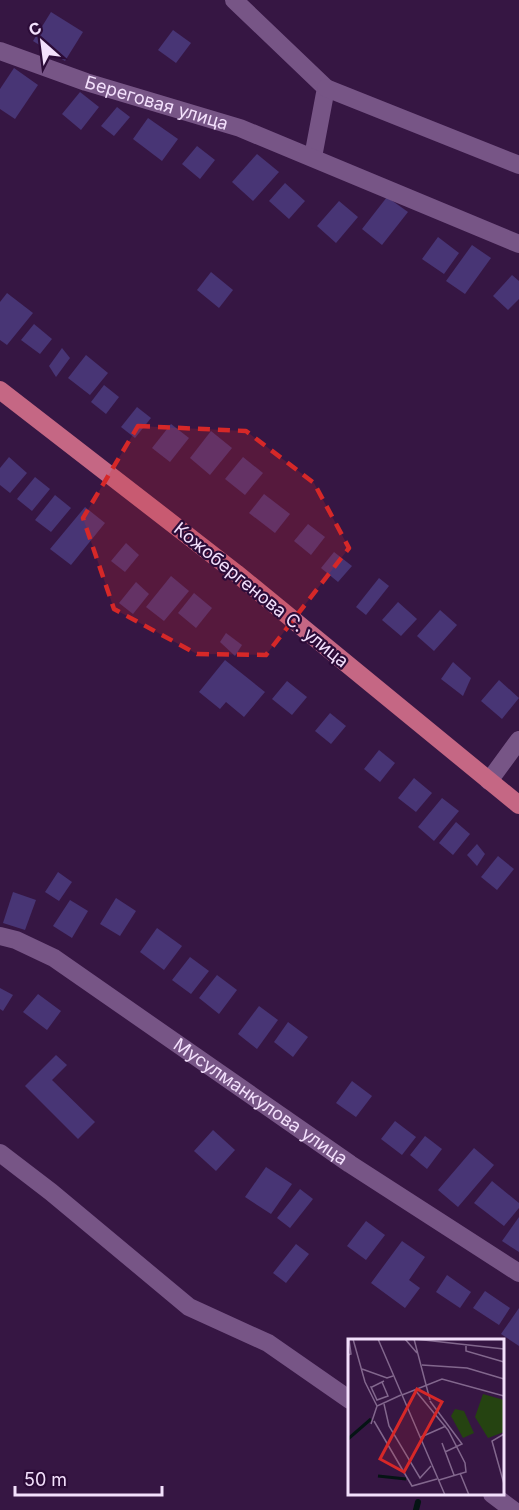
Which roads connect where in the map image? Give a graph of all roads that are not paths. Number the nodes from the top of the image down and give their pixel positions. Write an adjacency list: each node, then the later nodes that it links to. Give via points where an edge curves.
1 (234, 0): 3 (street)
2 (0, 51): 4 (street, Береговая улица, via 86,82 240,128)
3 (326, 88): 4 (street); 5 (street)
4 (313, 158): 6 (street, Береговая улица)
5 (519, 165)
6 (519, 244)
7 (0, 390): 9 (main road, Кожобергенова С. улица, via 236,573)
8 (519, 740): 9 (street)
9 (489, 780): 10 (main road, Кожобергенова С. улица)
10 (519, 805)
11 (0, 936): 13 (street, Мусулманкулова улица, via 54,958 350,1164)
12 (0, 1154): 14 (street, via 189,1307 268,1343)
13 (519, 1273)
14 (348, 1399)
15 (493, 1495): 16 (street)
16 (513, 1510)

